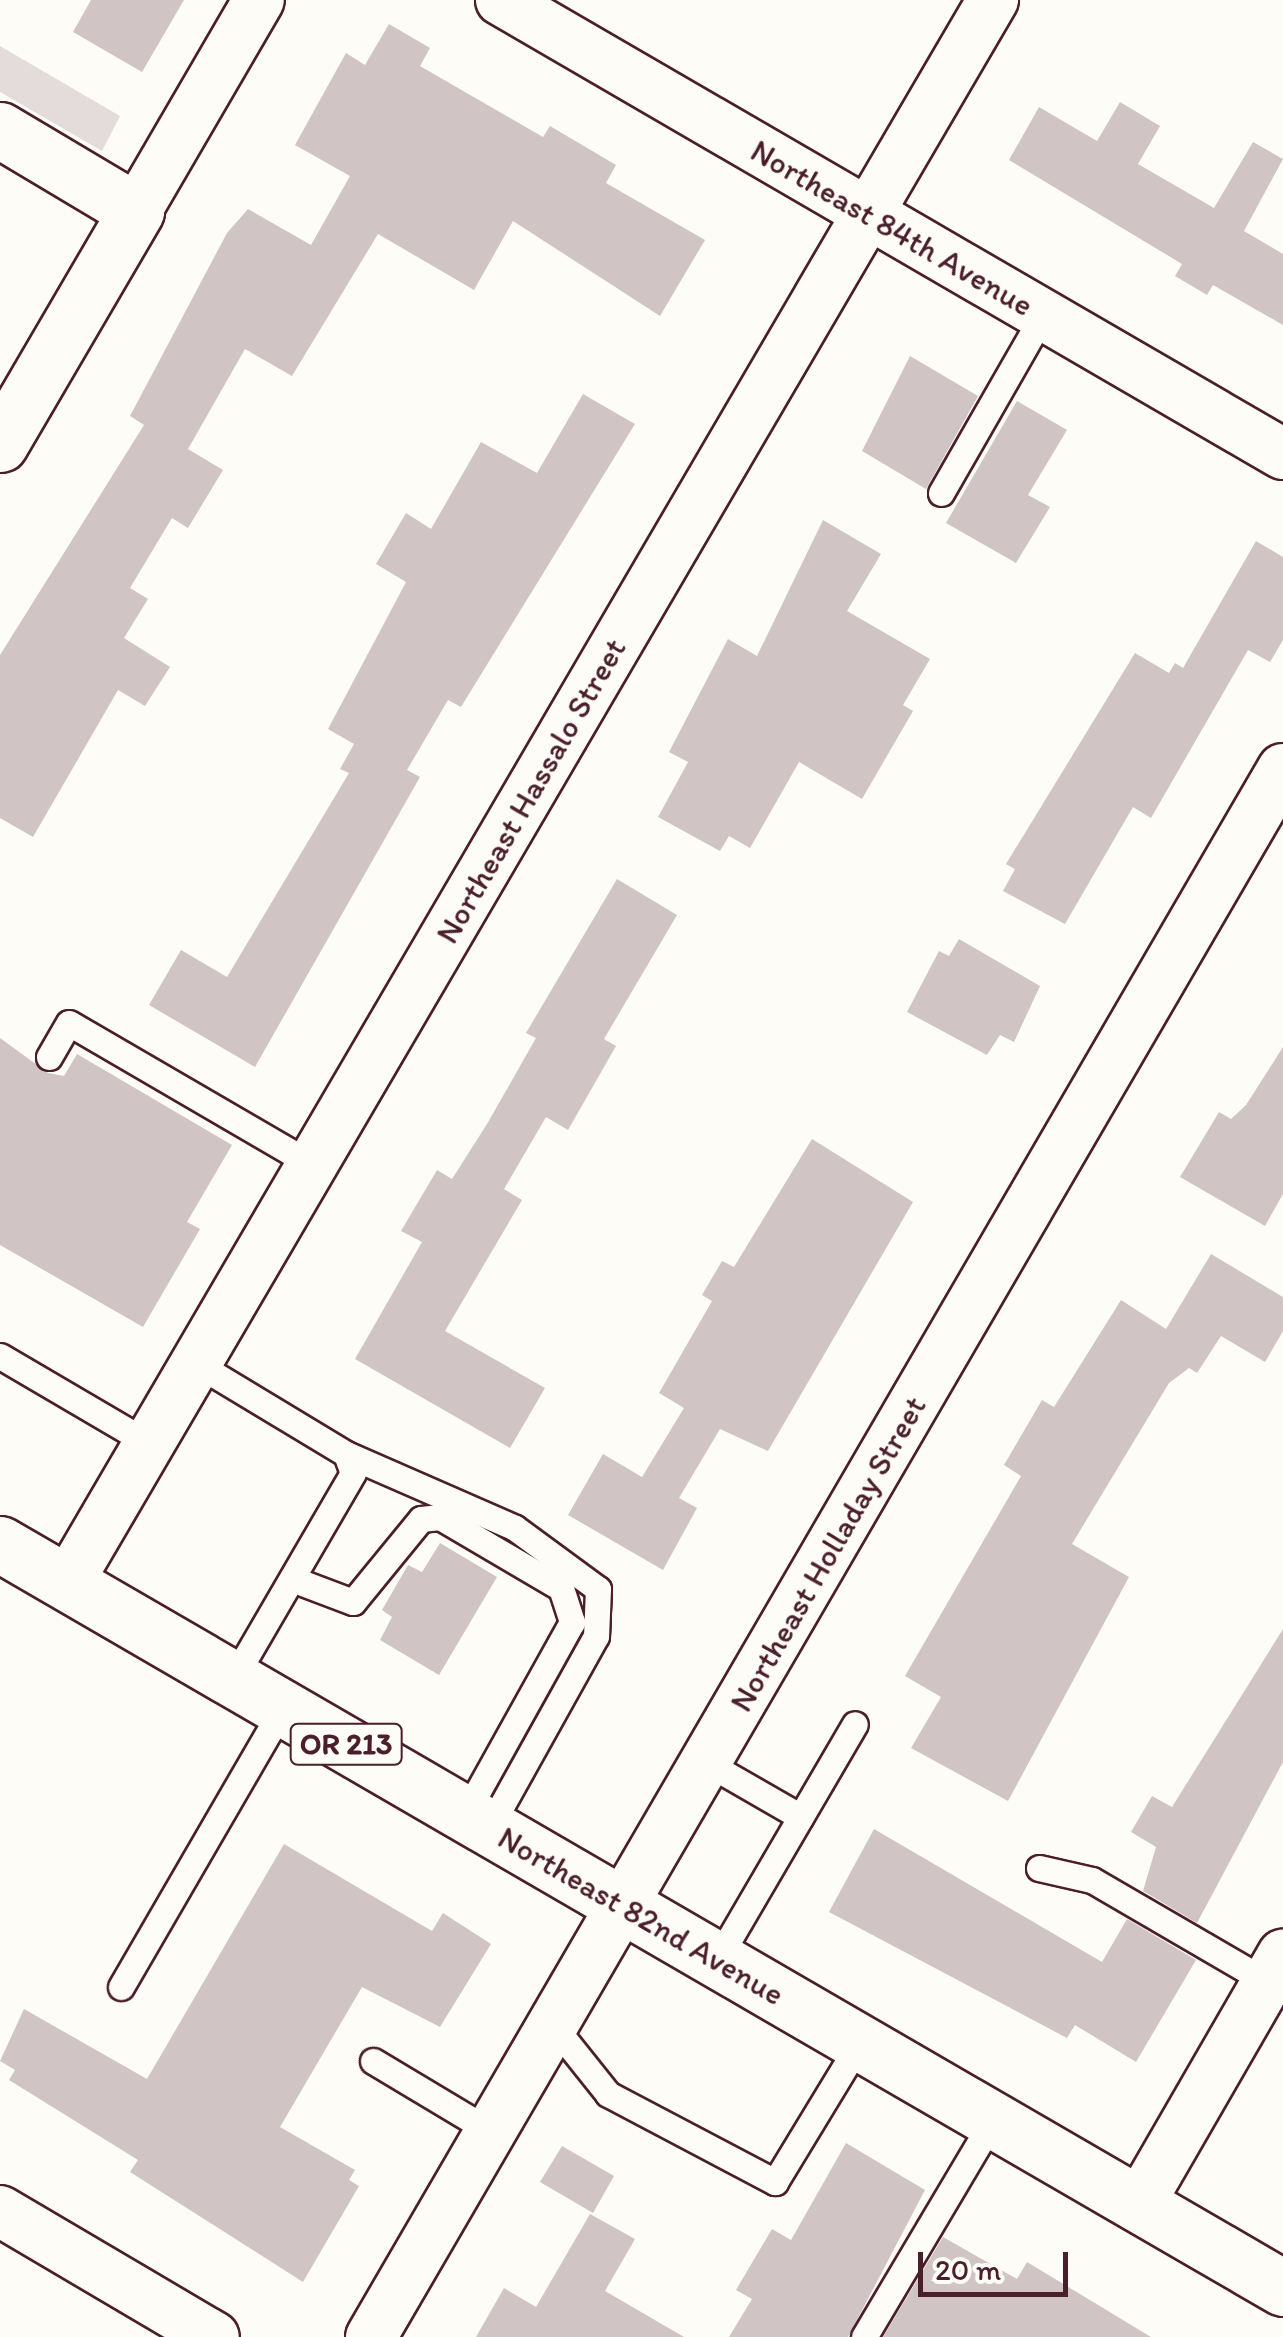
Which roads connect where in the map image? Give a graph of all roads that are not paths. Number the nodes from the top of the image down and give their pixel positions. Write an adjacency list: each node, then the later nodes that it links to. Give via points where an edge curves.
1 (259, 0): 5 (street)
2 (501, 0): 6 (street, Northeast 84th Avenue)
3 (993, 0): 6 (street, Northeast Hassalo Street)
4 (0, 130): 5 (main road)
5 (136, 210): 8 (main road)
6 (868, 214): 7 (street, Northeast 84th Avenue); 13 (street, Northeast Hassalo Street)
7 (1043, 316): 9 (street, Northeast 84th Avenue); 10 (lane)
8 (0, 444)
9 (1283, 454)
10 (941, 493)
11 (1283, 769): 24 (street, Northeast Holladay Street)
12 (49, 1057): 13 (lane, via 68,1023)
13 (312, 1166): 15 (street, Northeast Hassalo Street)
14 (0, 1356): 16 (lane)
15 (197, 1364): 16 (street, Northeast Hassalo Street); 17 (lane)
16 (150, 1444): 20 (street, Northeast Hassalo Street)
17 (346, 1454): 19 (lane, via 353,1473); 26 (lane, via 514,1528 584,1570 598,1589 596,1636)
18 (0, 1544): 20 (main road, Northeast 82nd Avenue / OR 213)
19 (292, 1579): 21 (lane); 26 (lane, via 353,1602 421,1519 440,1517 561,1588 572,1622)
20 (68, 1582): 21 (main road, Northeast 82nd Avenue / OR 213)
21 (234, 1678): 22 (main road, Northeast 82nd Avenue / OR 213)
22 (283, 1707): 26 (main road, Northeast 82nd Avenue / OR 213); 31 (lane)
23 (856, 1724): 25 (lane)
24 (707, 1763): 25 (lane); 28 (street, Northeast Holladay Street)
25 (801, 1817): 29 (lane)
26 (477, 1821): 28 (main road, Northeast 82nd Avenue / OR 213)
27 (1039, 1868): 30 (lane, via 1092,1880)
28 (624, 1906): 29 (main road, Northeast 82nd Avenue / OR 213); 32 (street, Northeast Holladay Street)
29 (718, 1960): 33 (main road, Northeast 82nd Avenue / OR 213)
30 (1278, 1976): 37 (street)
31 (121, 1987)
32 (552, 2025): 33 (lane, via 608,2094 776,2182); 36 (street, Northeast Holladay Street)
33 (860, 2042): 35 (main road, Northeast 82nd Avenue / OR 213)
34 (374, 2061): 36 (lane)
35 (993, 2120): 37 (main road, Northeast 82nd Avenue / OR 213); 42 (lane)
36 (490, 2131): 41 (street, Northeast Holladay Street)
37 (1139, 2204): 39 (main road, Northeast 82nd Avenue / OR 213)
38 (0, 2212): 40 (street)
39 (1283, 2288)
40 (214, 2337)
41 (370, 2337)
42 (864, 2337)

